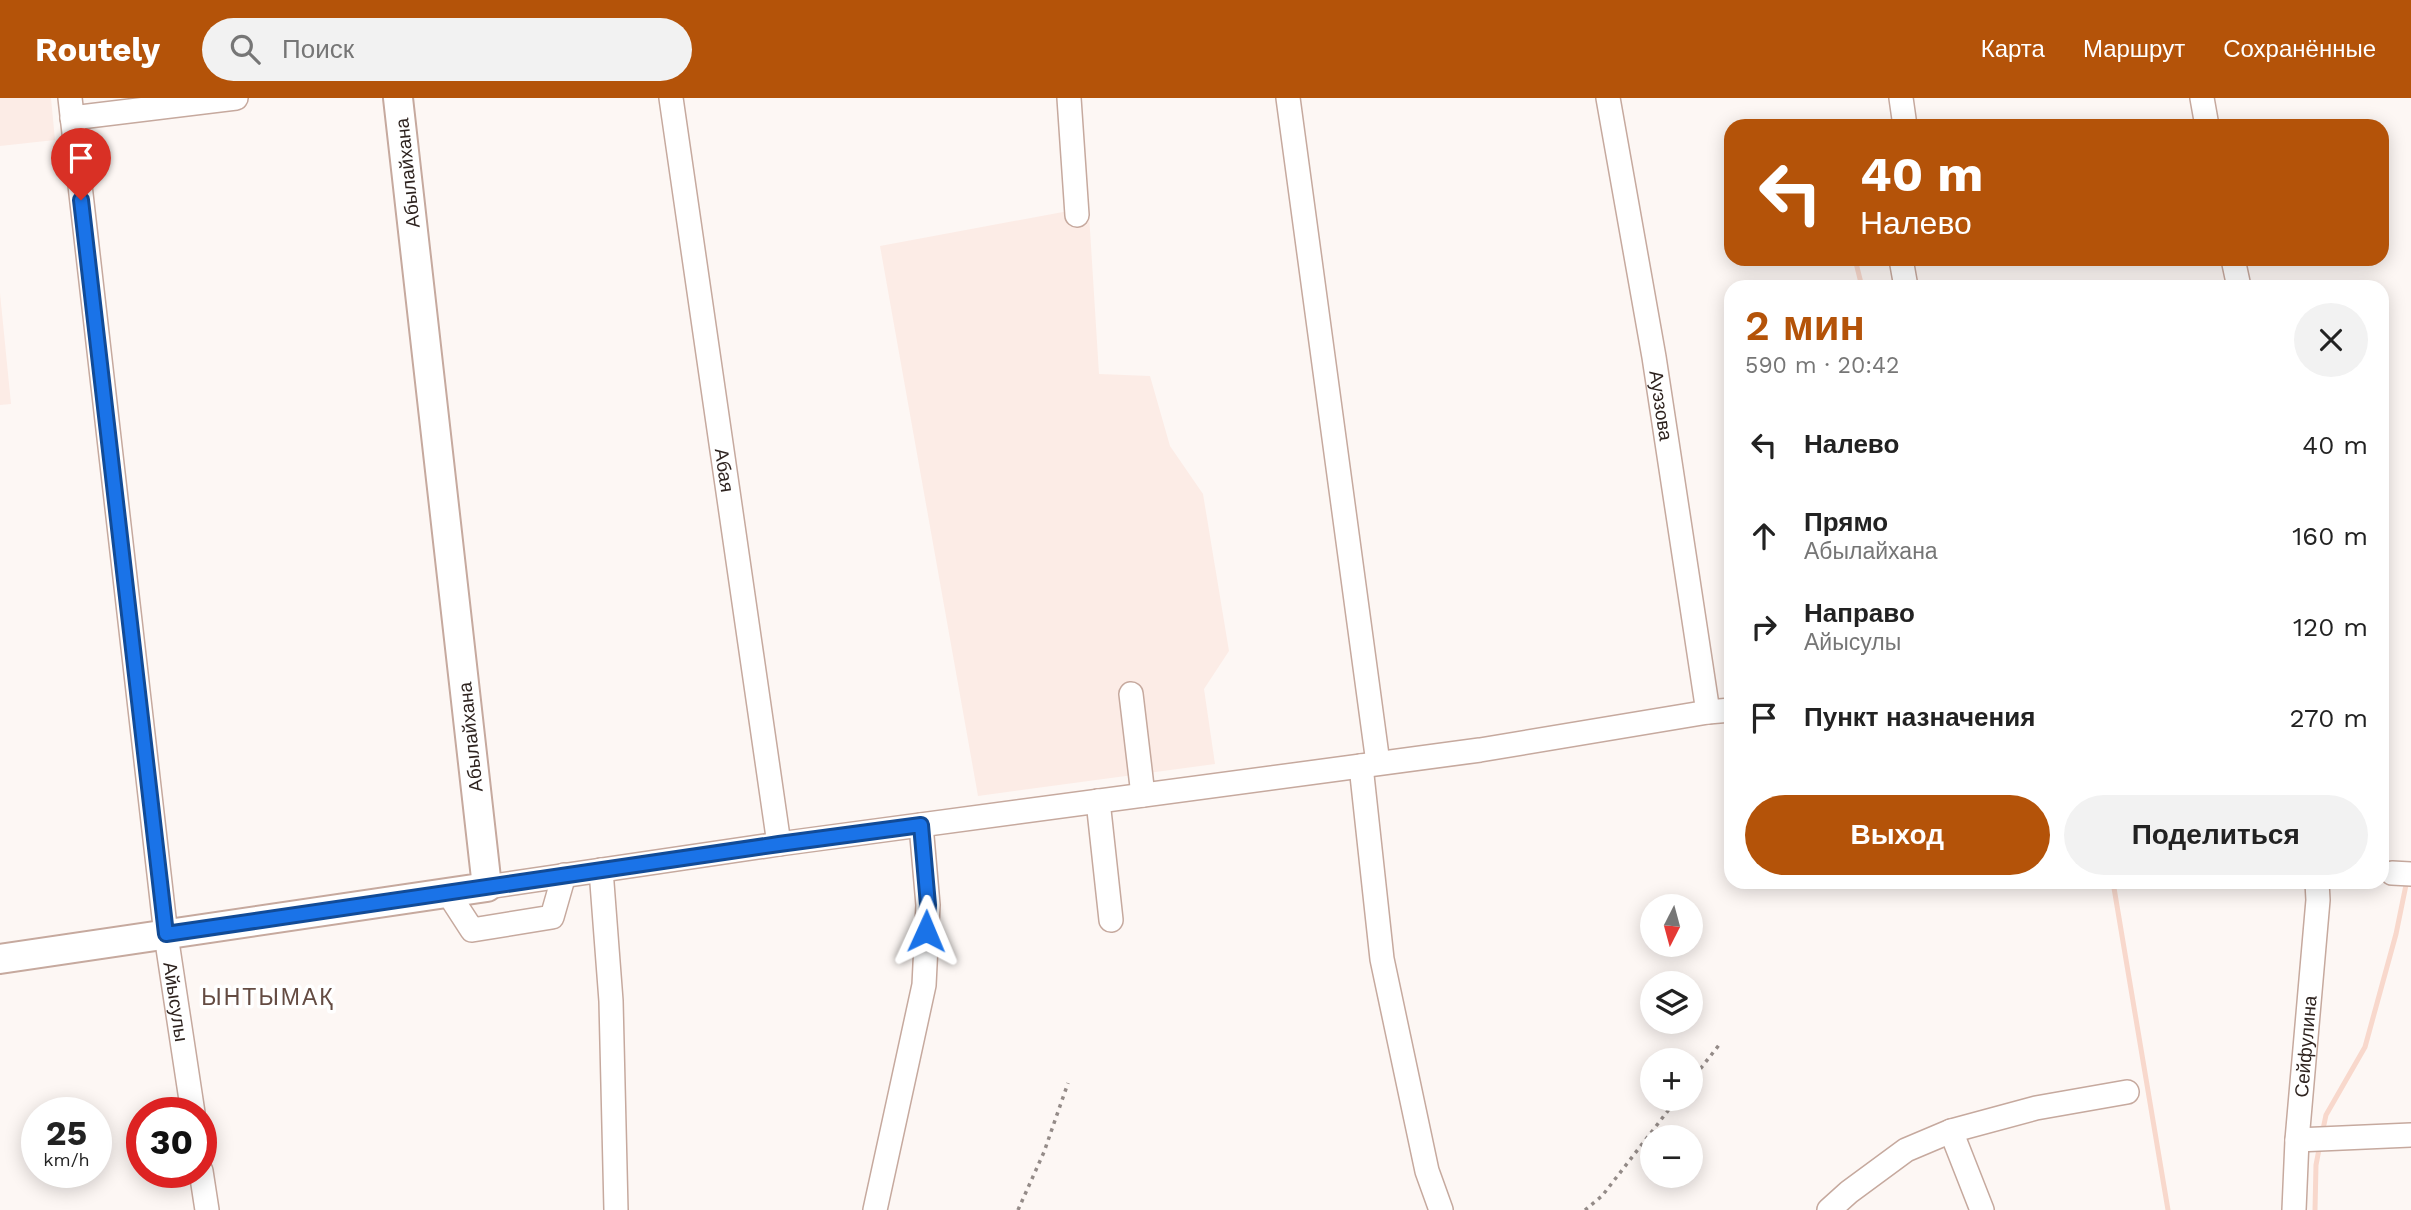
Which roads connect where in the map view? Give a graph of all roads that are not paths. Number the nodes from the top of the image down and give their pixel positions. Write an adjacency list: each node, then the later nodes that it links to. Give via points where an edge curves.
1 (236, 98): 9 (street)
2 (398, 98): 22 (main road, Абылайхана)
3 (671, 98): 19 (street, Абая)
4 (1069, 98): 12 (street)
5 (1288, 98): 15 (street)
6 (1608, 98): 14 (street, Ауэзова)
7 (1901, 98): 10 (street)
8 (2202, 98): 11 (street)
9 (71, 108): 26 (street, Айысулы)
10 (1904, 119)
11 (2206, 119)
12 (1077, 215)
13 (1131, 694): 16 (street)
14 (1720, 711): 15 (street)
15 (1369, 765): 16 (street); 37 (street, via 1382,959 1427,1171)
16 (1143, 795): 17 (street)
17 (1098, 801): 18 (street); 25 (street)
18 (921, 825): 19 (street); 36 (street, via 928,905 924,985)
19 (779, 844): 20 (street)
20 (601, 870): 21 (street); 35 (street, via 611,1001)
21 (565, 875): 22 (street); 24 (street, via 552,917 472,930)
22 (487, 887): 24 (main road)
23 (2317, 889): 32 (street, Сейфулина)
24 (448, 893): 26 (main road)
25 (1111, 920)
26 (166, 934): 27 (main road); 29 (street, Айысулы)
27 (0, 959)
28 (2127, 1092): 30 (street, via 2036,1108)
29 (190, 1097)
30 (1951, 1131): 38 (street, via 1906,1150); 39 (street)
31 (2411, 1135): 32 (street)
32 (2297, 1140): 40 (street, Сейфулина)
33 (204, 1188): 34 (street)
34 (207, 1210)
35 (616, 1210)
36 (875, 1210)
37 (1441, 1210)
38 (1829, 1210)
39 (1982, 1210)
40 (2294, 1210)

